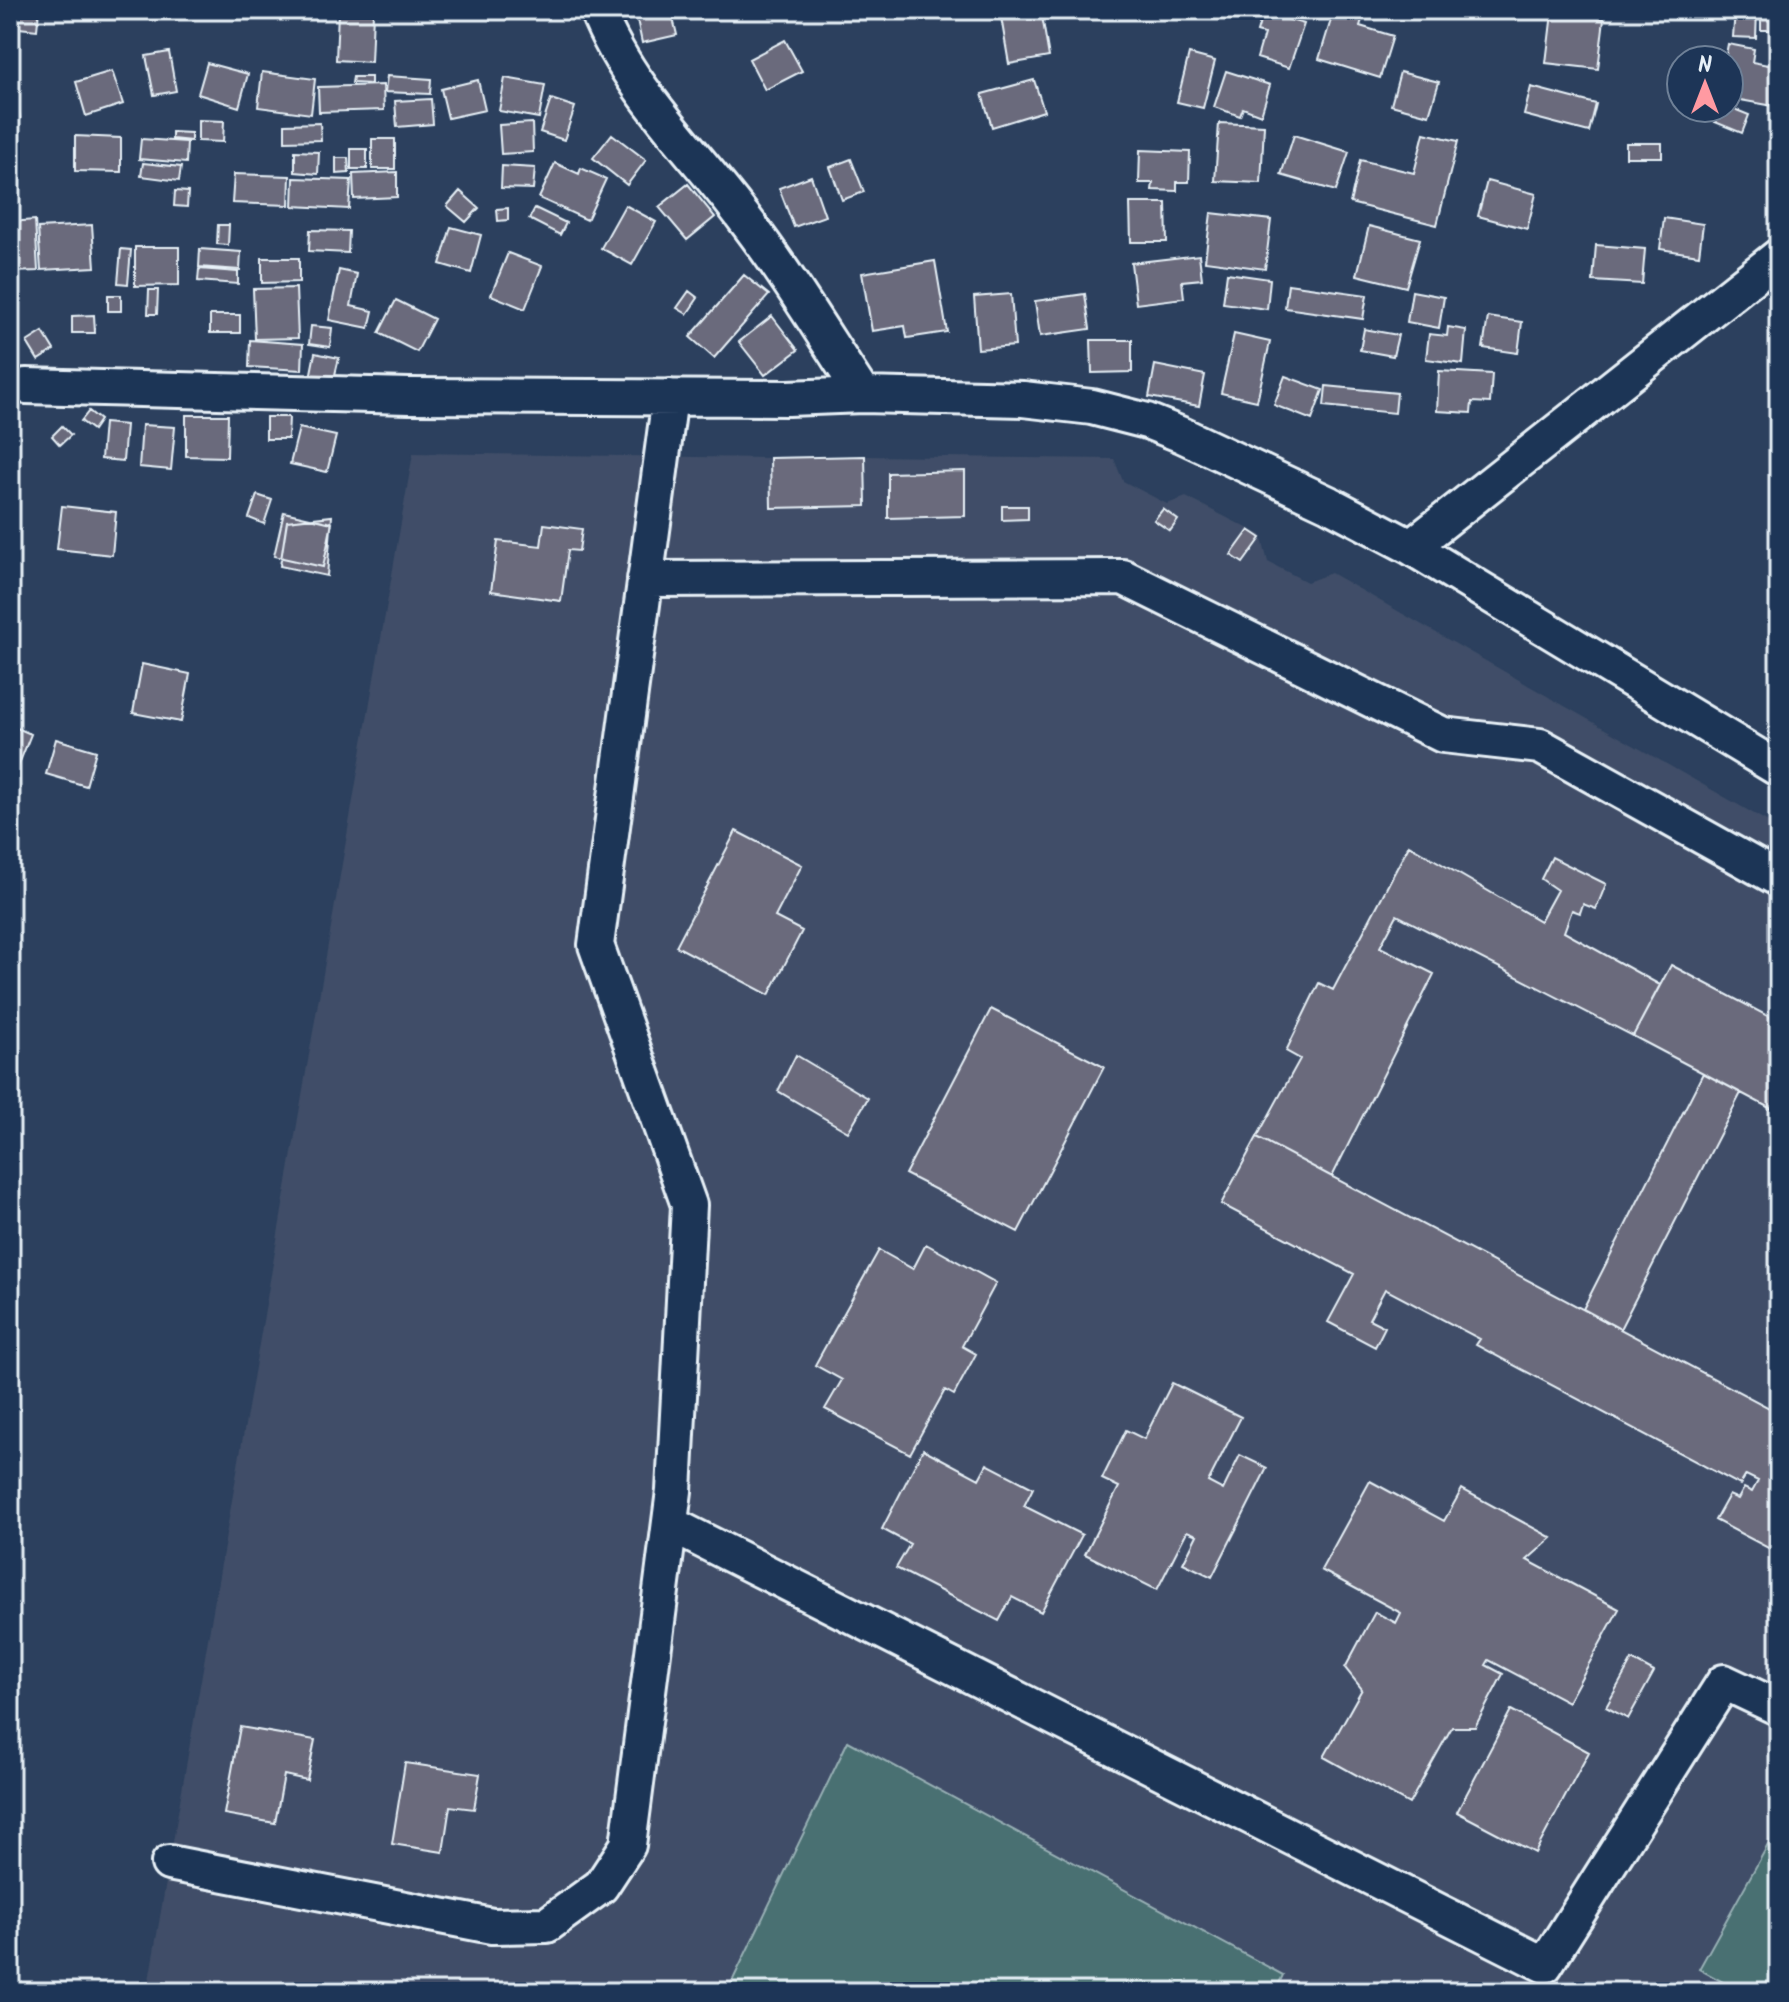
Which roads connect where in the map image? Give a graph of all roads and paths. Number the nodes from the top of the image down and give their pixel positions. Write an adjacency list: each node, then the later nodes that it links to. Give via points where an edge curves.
1 (597, 10): 4 (street, via 609,40 653,104 744,217)
2 (1779, 256): 6 (street)
3 (26, 386): 5 (street)
4 (863, 395): 5 (street); 6 (street, via 1023,399 1092,407 1147,421)
5 (670, 397): 7 (street)
6 (1411, 547): 8 (street)
7 (645, 579): 9 (street, via 1123,577 1443,735 1540,746); 10 (street, via 596,945 689,1205)
8 (1779, 769)
9 (1779, 879)
10 (670, 1524): 11 (street, via 1545,1965 1724,1682); 12 (street, via 628,1845 601,1886 547,1925 492,1926)
11 (1779, 1708)
12 (169, 1863)

